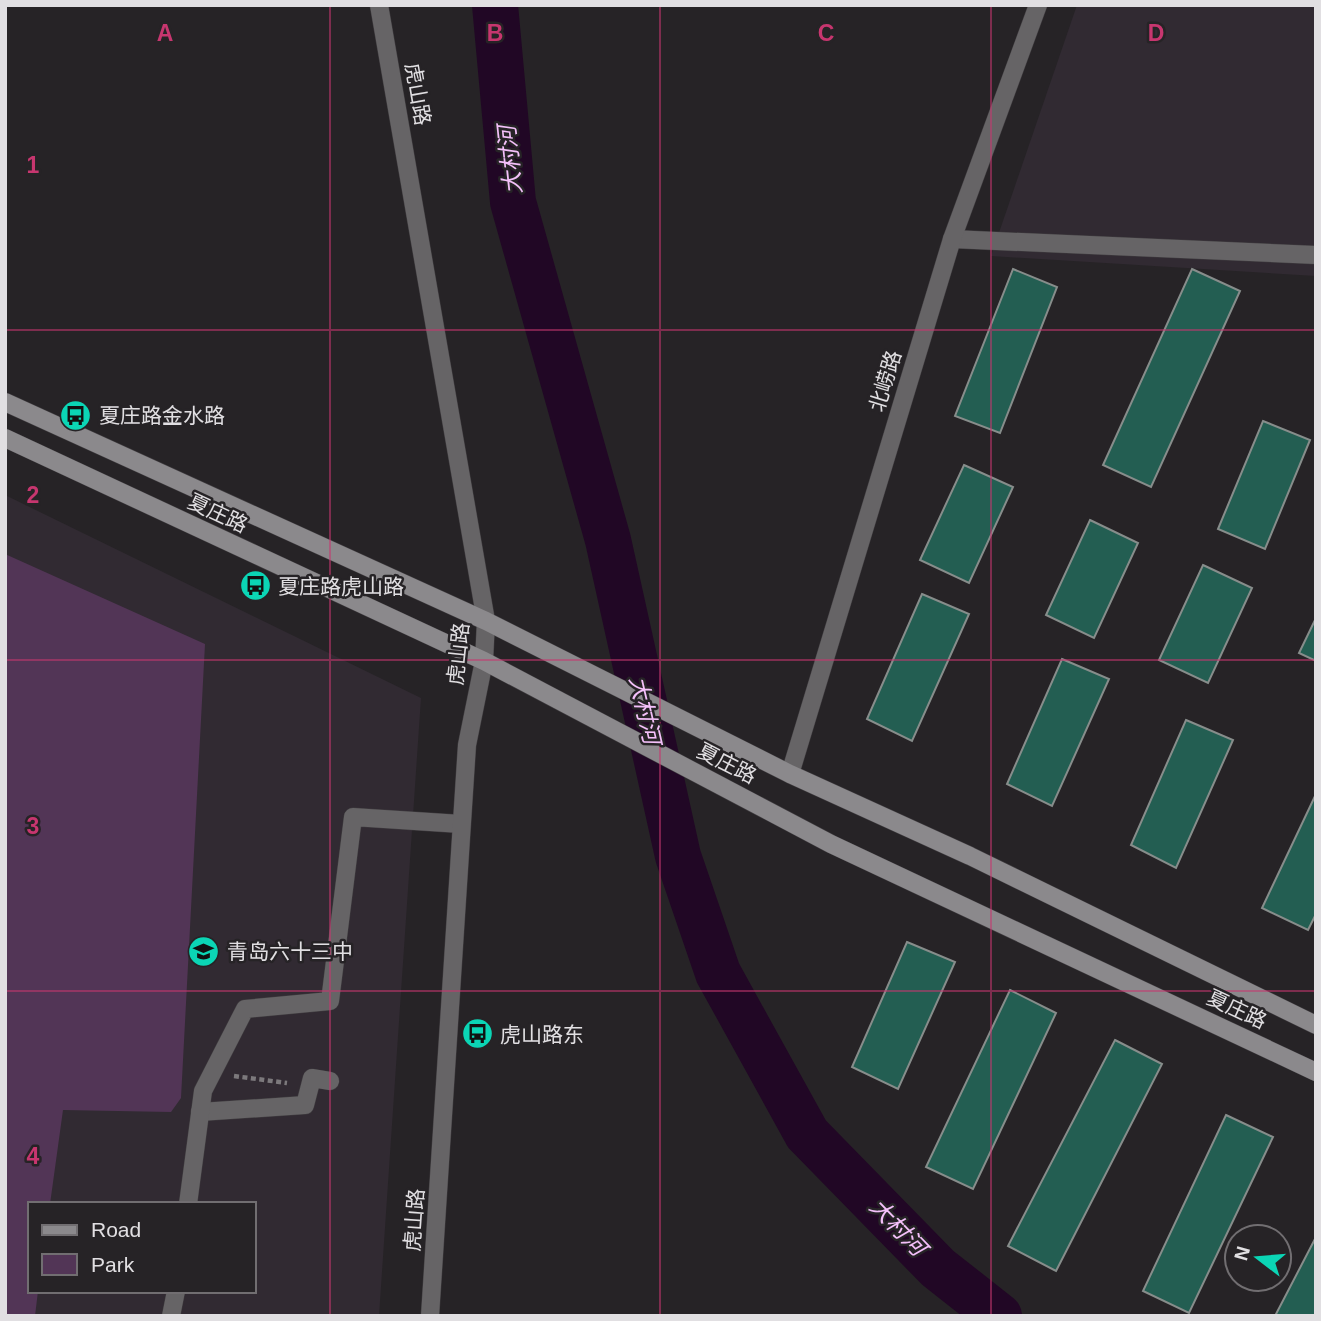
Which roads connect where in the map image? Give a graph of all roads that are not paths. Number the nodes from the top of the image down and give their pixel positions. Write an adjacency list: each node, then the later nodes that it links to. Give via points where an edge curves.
1 (379, 5): 7 (street, 虎山路)
2 (1038, 5): 3 (street, 北崂路)
3 (952, 239): 4 (street); 9 (street, 北崂路)
4 (1316, 256)
5 (5, 402): 7 (main road, 夏庄路)
6 (5, 438): 8 (main road, 夏庄路)
7 (486, 621): 8 (street, 虎山路); 9 (main road, 夏庄路)
8 (484, 661): 10 (street, 虎山路, via 467,744); 12 (main road, 夏庄路, via 831,844)
9 (790, 774): 11 (main road, 夏庄路, via 970,856)
10 (461, 824): 14 (street, via 353,817 330,1001 245,1009 203,1091); 18 (street, 虎山路)
11 (1316, 1025)
12 (1316, 1072)
13 (330, 1081): 14 (street, via 312,1078 305,1105)
14 (200, 1112): 15 (street)
15 (188, 1202)
16 (176, 1293): 17 (street)
17 (170, 1316)
18 (430, 1316)

